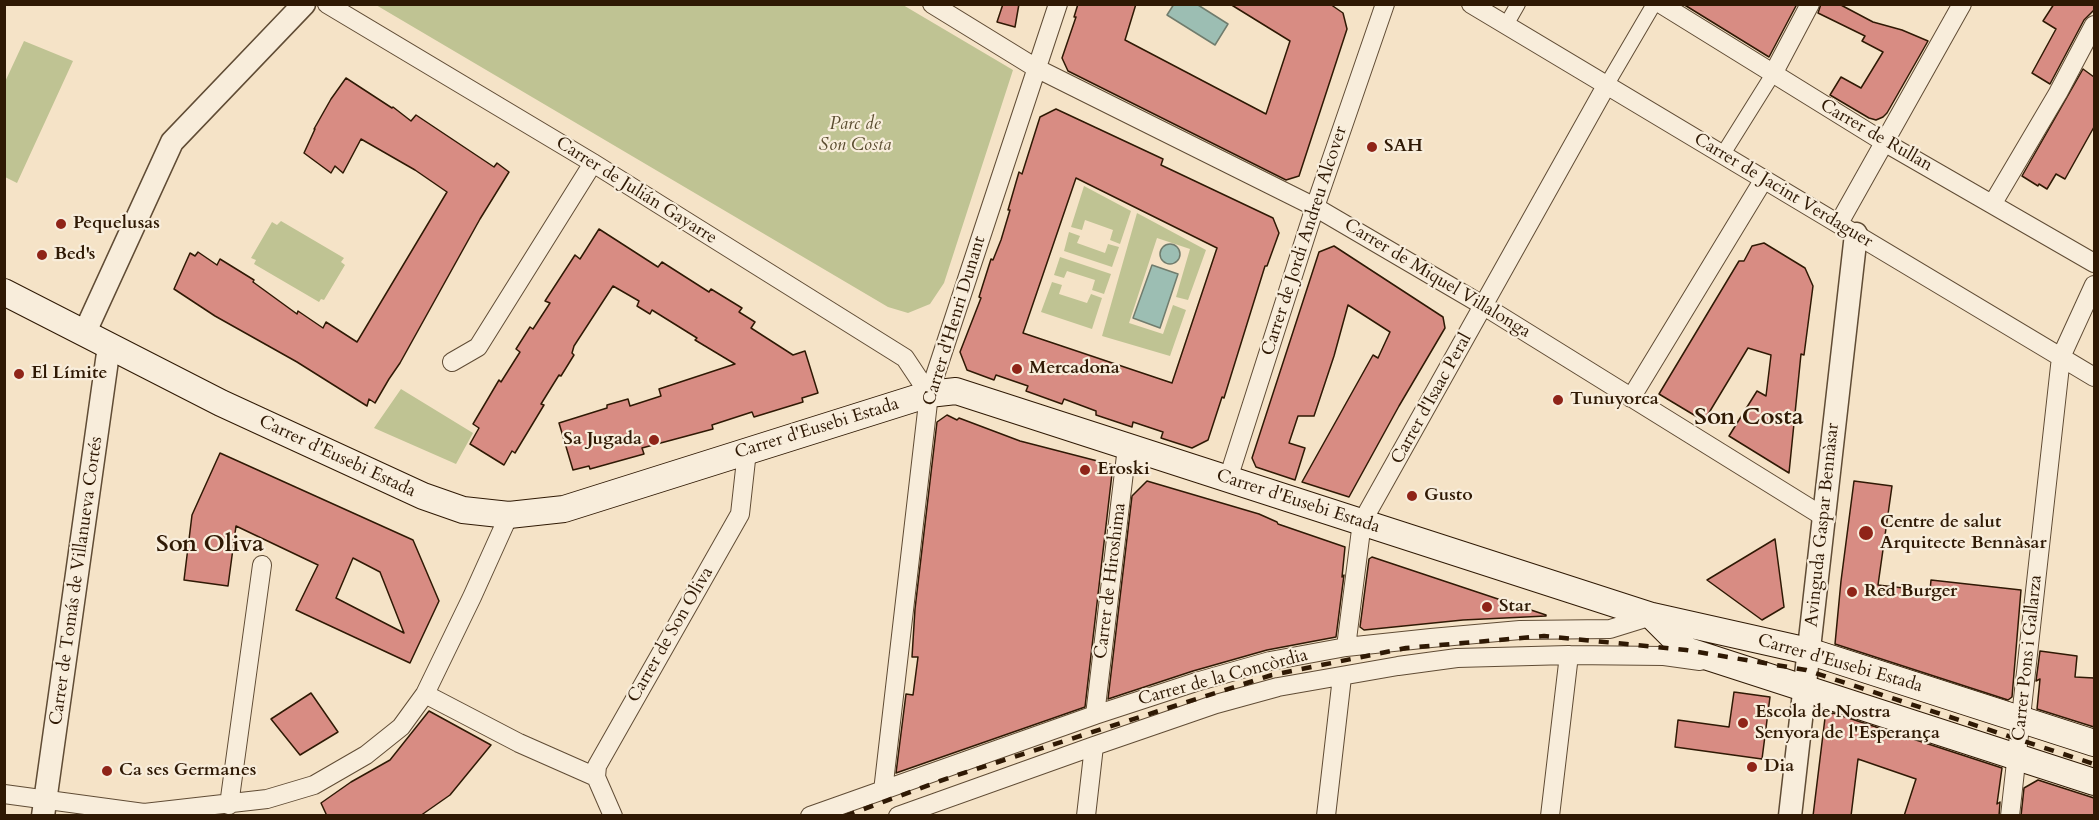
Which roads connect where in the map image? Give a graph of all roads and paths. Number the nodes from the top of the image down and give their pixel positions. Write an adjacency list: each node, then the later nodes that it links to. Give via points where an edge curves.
1 (304, 4): 28 (street, via 172,142)
2 (327, 4): 19 (street, Carrer de Julián Gayarre)
3 (932, 4): 14 (street, Carrer de Miquel Villalonga)
4 (1058, 4): 14 (street, Carrer d'Henri Dunant)
5 (1385, 4): 22 (street, Carrer de Jordi Andreu Alcover)
6 (1471, 4): 12 (street, Carrer de Jacint Verdaguer)
7 (1518, 4): 12 (street)
8 (1654, 4): 16 (street)
9 (1661, 4): 15 (street, Carrer de Rullan)
10 (1810, 4): 15 (street)
11 (1962, 4): 17 (street)
12 (1506, 25): 16 (street, Carrer de Jacint Verdaguer)
13 (2094, 26): 21 (street)
14 (1036, 68): 22 (street, Carrer de Miquel Villalonga); 33 (street, Carrer d'Henri Dunant)
15 (1773, 74): 17 (street, Carrer de Rullan); 18 (street)
16 (1606, 86): 18 (street, Carrer de Jacint Verdaguer); 27 (street, Carrer d'Isaac Peral)
17 (1884, 142): 21 (street, Carrer de Rullan); 23 (street)
18 (1723, 153): 20 (street, Carrer de Jacint Verdaguer)
19 (593, 163): 31 (street, via 478,347); 33 (street, Carrer de Julián Gayarre, via 905,358)
20 (1764, 179): 23 (street, Carrer de Jacint Verdaguer); 34 (street)
21 (1993, 203): 24 (street, Carrer de Rullan)
22 (1315, 207): 27 (street, Carrer de Miquel Villalonga); 37 (street, Carrer de Jordi Andreu Alcover)
23 (1847, 229): 30 (street, Carrer de Jacint Verdaguer); 39 (street, Avinguda Gaspar Bennàsar)
24 (2094, 262)
25 (2094, 285): 30 (street, Carrer Pons i Gallarza)
26 (4, 292): 28 (main road, Carrer d'Eusebi Estada)
27 (1484, 306): 34 (street, Carrer de Miquel Villalonga); 40 (street, Carrer d'Isaac Peral)
28 (84, 334): 29 (main road, Carrer d'Eusebi Estada)
29 (109, 346): 38 (main road, Carrer d'Eusebi Estada, via 221,403 423,496 463,510); 60 (street, Carrer de Tomás de Villanueva Cortés)
30 (2061, 357): 32 (street, Carrer de Jacint Verdaguer); 51 (street, Carrer Pons i Gallarza)
31 (452, 362)
32 (2094, 377)
33 (929, 394): 35 (main road, Carrer d'Eusebi Estada, via 956,392); 36 (main road, Carrer d'Eusebi Estada); 57 (street, Carrer d'Henri Dunant)
34 (1630, 398): 39 (street, Carrer de Miquel Villalonga)
35 (1126, 447): 37 (main road, Carrer d'Eusebi Estada); 50 (street, Carrer de Hiroshima)
36 (747, 451): 38 (main road, Carrer d'Eusebi Estada, via 564,509); 55 (street, Carrer de Son Oliva, via 740,514 597,766)
37 (1228, 479): 40 (main road, Carrer d'Eusebi Estada)
38 (508, 515): 49 (street)
39 (1824, 516): 44 (street, Avinguda Gaspar Bennàsar)
40 (1362, 522): 42 (main road, Carrer d'Eusebi Estada); 43 (street)
41 (262, 565): 59 (street)
42 (1652, 616): 43 (street, Carrer de la Concòrdia, via 1610,629 1520,630); 44 (main road, Carrer d'Eusebi Estada); 46 (main road, Carrer d'Eusebi Estada, via 1686,650)
43 (1346, 647): 50 (street, Carrer de la Concòrdia, via 1270,661)
44 (1808, 651): 48 (street, Avinguda Gaspar Bennàsar); 51 (main road, Carrer d'Eusebi Estada)
45 (1569, 655): 46 (street, Carrer d'Eusebi Estada, via 1664,656); 47 (street, Carrer de la Concòrdia, via 1457,658); 66 (street)
46 (1729, 665): 48 (main road, Carrer d'Eusebi Estada)
47 (1342, 676): 53 (street, Carrer de la Concòrdia, via 1278,687 1216,704); 65 (street)
48 (1804, 688): 54 (main road, Carrer d'Eusebi Estada); 67 (street, Avinguda Gaspar Bennàsar)
49 (425, 694): 55 (street, via 519,743); 59 (street, via 402,727 366,755 314,785)
50 (1095, 715): 57 (street, Carrer de la Concòrdia)
51 (2021, 720): 52 (main road, Carrer d'Eusebi Estada); 54 (street, Carrer Pons i Gallarza)
52 (2094, 743)
53 (1094, 746): 63 (street, Carrer de la Concòrdia); 64 (street)
54 (2017, 756): 56 (main road, Carrer d'Eusebi Estada); 68 (street, Carrer Pons i Gallarza)
55 (596, 777): 61 (street)
56 (2094, 782)
57 (883, 790): 62 (street, Carrer de la Concòrdia)
58 (4, 794): 60 (street)
59 (229, 805): 60 (street, via 144,813)
60 (44, 807)
61 (613, 816)
62 (810, 816)
63 (898, 816)
64 (1086, 816)
65 (1326, 816)
66 (1550, 816)
67 (1790, 816)
68 (2010, 816)

